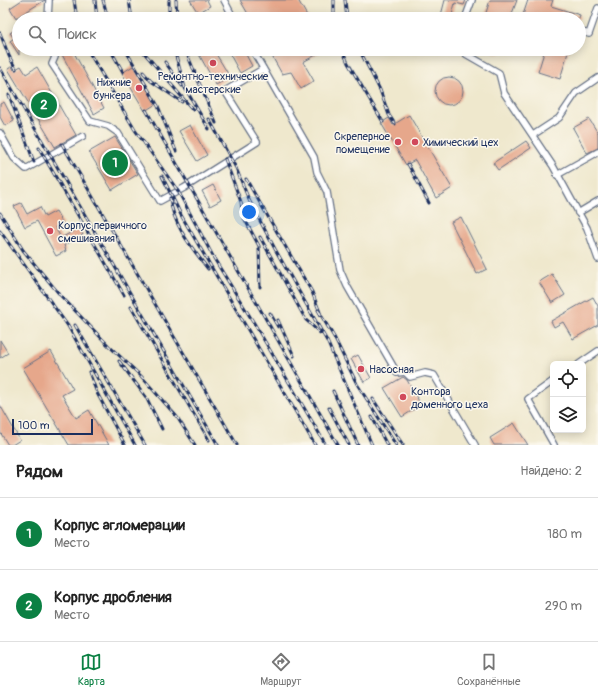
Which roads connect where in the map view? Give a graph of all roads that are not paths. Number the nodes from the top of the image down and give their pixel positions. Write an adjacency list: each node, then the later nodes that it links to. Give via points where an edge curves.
1 (49, 0): 5 (lane)
2 (224, 0): 6 (lane)
3 (472, 0): 7 (lane)
4 (598, 8): 8 (lane, via 589,34)
5 (48, 12)
6 (230, 12)
7 (468, 12)
8 (586, 33)
9 (54, 56): 12 (lane, via 52,64 90,121 108,126 118,133 160,201 257,142 226,91)
10 (256, 56): 12 (lane)
11 (470, 56): 15 (lane, via 500,73 504,93)
12 (263, 69): 25 (lane, via 314,157 327,192 340,270 347,286 397,374 405,372 410,377 425,373 434,375)
13 (598, 78): 15 (lane, via 576,93 559,118)
14 (0, 132): 16 (lane, via 14,158 26,169)
15 (533, 134): 18 (lane)
16 (84, 136)
17 (598, 152): 18 (lane)
18 (558, 175): 20 (lane)
19 (598, 201): 20 (lane)
20 (578, 212): 21 (lane)
21 (598, 258)
22 (598, 351): 23 (lane)
23 (583, 361)
24 (550, 383): 26 (lane, via 528,399)
25 (475, 445)
26 (554, 445)

